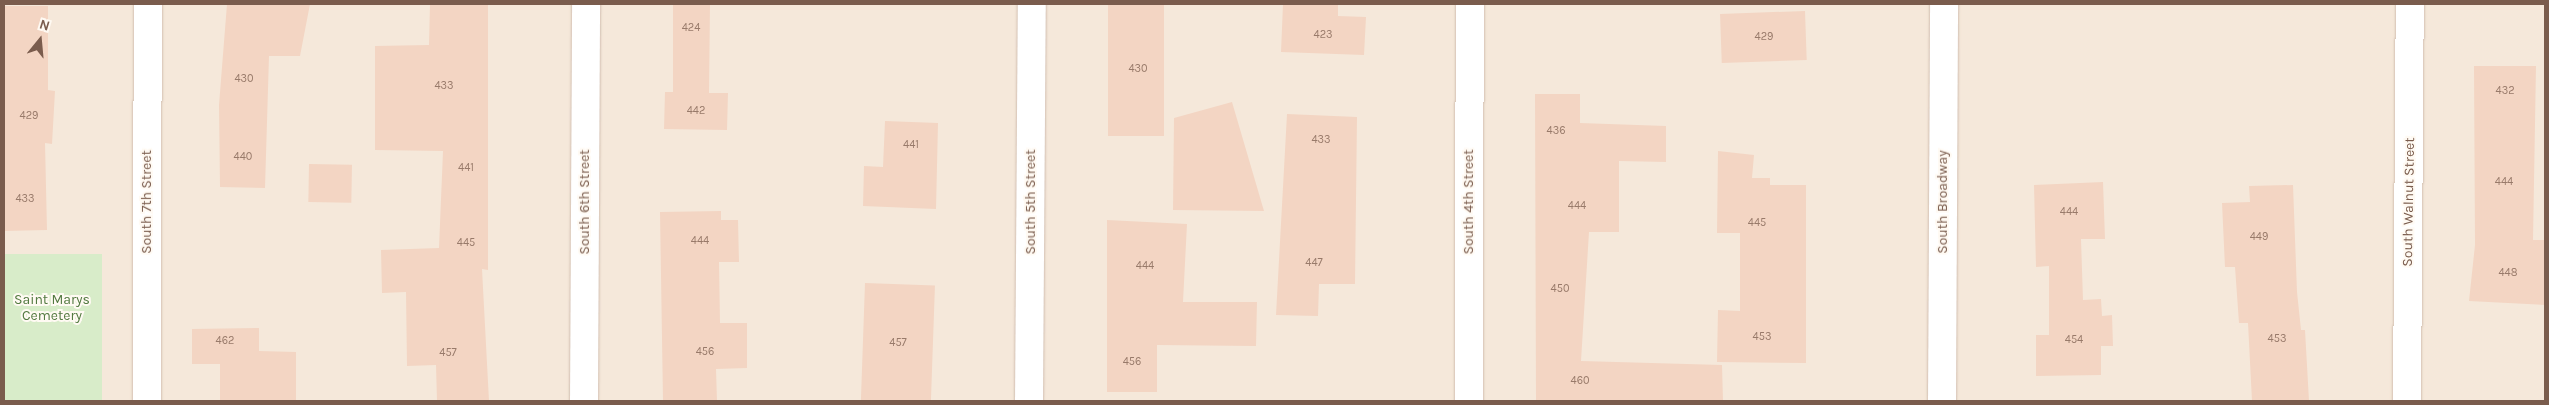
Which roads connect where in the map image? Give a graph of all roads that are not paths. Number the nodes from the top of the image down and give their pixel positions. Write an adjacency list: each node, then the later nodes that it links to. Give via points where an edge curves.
1 (148, 4): 7 (street, South 7th Street)
2 (586, 4): 8 (street, South 6th Street)
3 (1032, 4): 9 (street, South 5th Street)
4 (1470, 4): 10 (street, South 4th Street)
5 (1944, 4): 11 (street, South Broadway)
6 (2410, 4): 12 (street, South Walnut Street)
7 (146, 401)
8 (584, 401)
9 (1029, 401)
10 (1469, 401)
11 (1942, 401)
12 (2407, 401)

